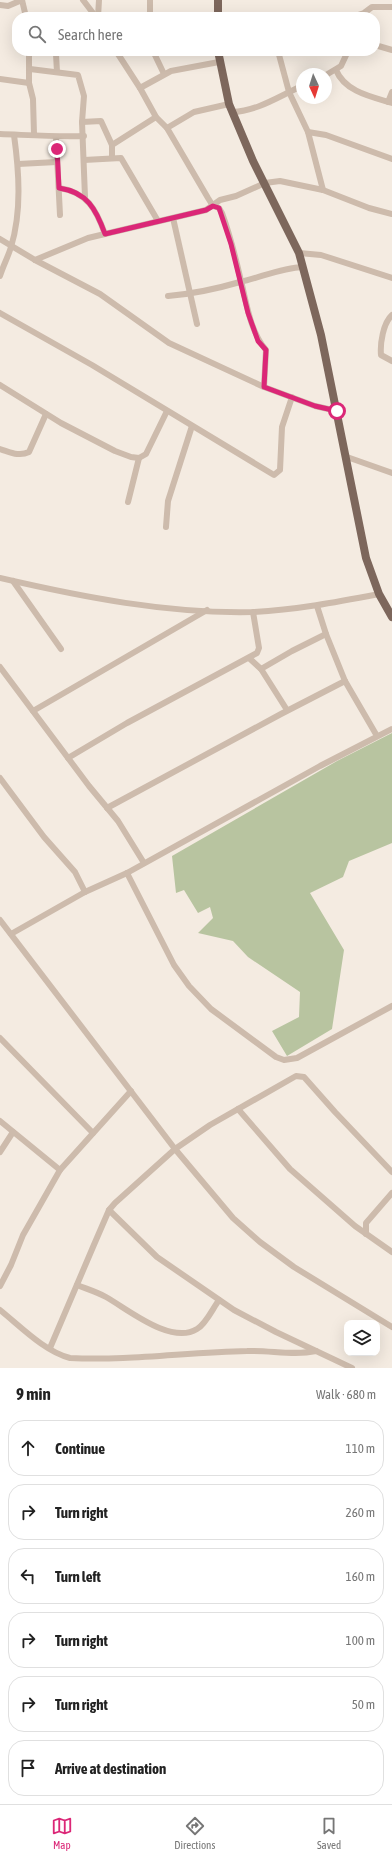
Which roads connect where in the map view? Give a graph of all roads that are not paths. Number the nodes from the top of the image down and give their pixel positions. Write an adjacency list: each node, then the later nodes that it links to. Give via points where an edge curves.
1 (22, 0): 6 (street, via 8,6); 8 (street)
2 (83, 0): 9 (street)
3 (99, 0): 10 (street)
4 (150, 0): 11 (street)
5 (218, 0): 12 (main road)
6 (0, 5)
7 (392, 7): 13 (street, via 377,5)
8 (25, 12)
9 (93, 12)
10 (98, 12)
11 (150, 12)
12 (218, 12)
13 (366, 12)
14 (380, 46): 15 (street)
15 (392, 50)
16 (29, 56): 24 (street)
17 (56, 56): 26 (street)
18 (119, 56): 31 (street)
19 (155, 56): 28 (street)
20 (218, 56): 23 (main road)
21 (279, 56): 33 (street)
22 (346, 56): 25 (street)
23 (219, 62): 28 (street, via 177,69); 36 (main road)
24 (30, 69): 26 (street); 30 (street)
25 (336, 70): 27 (street); 35 (street, via 348,86)
26 (57, 72): 39 (street, via 78,75 84,96)
27 (332, 72)
28 (164, 74): 31 (street)
29 (0, 79): 30 (street)
30 (29, 83): 43 (street, via 33,99)
31 (140, 88): 38 (street)
32 (296, 89): 33 (street)
33 (289, 92): 37 (street, via 257,108); 41 (street)
34 (392, 92): 35 (street)
35 (390, 103)
36 (229, 104): 37 (main road); 40 (street, via 194,112)
37 (232, 112): 53 (main road)
38 (156, 117): 40 (street); 47 (street)
39 (82, 122): 46 (street); 47 (street, via 101,121)
40 (167, 128): 57 (street)
41 (308, 132): 49 (street, via 326,135); 55 (street)
42 (0, 134): 44 (street)
43 (34, 134): 44 (street); 45 (street)
44 (14, 135): 52 (street)
45 (56, 136): 46 (street); 51 (street)
46 (84, 136): 50 (street)
47 (112, 145): 48 (street)
48 (112, 158): 50 (street); 61 (street, via 121,158)
49 (392, 159)
50 (84, 160): 56 (street)
51 (57, 162): 52 (street); 54 (street)
52 (18, 164): 64 (street, via 17,204)
53 (265, 184): 55 (street, via 280,181); 57 (street, via 220,200); 65 (main road)
54 (59, 188): 56 (street, via 70,189); 59 (street)
55 (324, 190): 58 (street)
56 (85, 197): 62 (street, via 100,220)
57 (213, 206): 60 (street); 70 (street, via 219,208 222,213)
58 (392, 214)
59 (60, 215)
60 (173, 218): 61 (street); 71 (street)
61 (158, 221): 62 (street)
62 (105, 234): 66 (street, via 88,238)
63 (0, 239): 64 (street)
64 (11, 247): 66 (street); 68 (street)
65 (299, 253): 67 (main road); 69 (street, via 321,255)
66 (35, 260): 78 (street, via 100,294 169,343)
67 (303, 267): 70 (street, via 288,268); 81 (main road)
68 (0, 276)
69 (392, 278)
70 (242, 282): 71 (street); 78 (street, via 248,313 258,341 266,350)
71 (191, 294): 72 (street); 75 (street)
72 (168, 296)
73 (0, 313): 80 (street)
74 (392, 315): 76 (street, via 380,347 381,355)
75 (197, 324)
76 (392, 361)
77 (0, 385): 82 (street)
78 (264, 387): 79 (street)
79 (292, 398): 81 (street); 83 (street, via 283,422 280,470 276,474)
80 (167, 411): 83 (street); 86 (street, via 146,454)
81 (337, 411): 85 (main road)
82 (46, 414): 84 (street, via 29,452 16,454); 86 (street, via 115,451)
83 (192, 426): 89 (street, via 168,501)
84 (0, 449)
85 (347, 457): 87 (street); 92 (main road, via 366,558)
86 (140, 458): 88 (street)
87 (392, 473)
88 (128, 502)
89 (166, 527)
90 (0, 578): 91 (street)
91 (13, 581): 94 (street, via 114,601); 98 (street)
92 (379, 594): 93 (street); 96 (main road)
93 (317, 606): 95 (street); 97 (street)
94 (207, 610): 95 (street); 104 (street)
95 (253, 612): 99 (street, via 259,648 257,653)
96 (392, 617)
97 (326, 634): 101 (street); 102 (street)
98 (61, 649)
99 (249, 658): 101 (street); 107 (street, via 127,723)
100 (0, 667): 104 (street)
101 (261, 669): 103 (street)
102 (345, 681): 103 (street); 106 (street)
103 (287, 710): 109 (street)
104 (33, 711): 107 (street)
105 (392, 729): 106 (street)
106 (377, 736): 110 (street)
107 (68, 758): 109 (street)
108 (0, 779): 112 (street, via 44,837 75,872)
109 (107, 808): 110 (street)
110 (144, 863): 111 (street)
111 (127, 873): 112 (street); 115 (street, via 174,965 189,986 211,1009 276,1056 284,1060 298,1058)
112 (85, 892): 114 (street)
113 (0, 920): 114 (street)
114 (11, 934): 117 (street)
115 (392, 1006)
116 (0, 1038): 121 (street)
117 (131, 1091): 121 (street); 122 (street)
118 (238, 1109): 122 (street); 125 (street, via 296,1076 302,1076); 129 (street, via 290,1170)
119 (0, 1121): 120 (street)
120 (13, 1132): 123 (street); 124 (street)
121 (93, 1133): 124 (street)
122 (175, 1149): 127 (street); 136 (street, via 233,1218 260,1242 326,1287)
123 (0, 1152)
124 (60, 1170): 133 (street, via 23,1235)
125 (392, 1172)
126 (392, 1193): 128 (street)
127 (109, 1210): 132 (street); 134 (street, via 158,1258)
128 (366, 1223): 129 (street); 130 (street)
129 (355, 1226): 130 (street)
130 (366, 1234): 131 (street)
131 (392, 1252)
132 (78, 1285): 134 (street, via 104,1296 154,1326 175,1333 192,1332 199,1328); 137 (street)
133 (0, 1286)
134 (219, 1300): 138 (street, via 276,1332)
135 (0, 1310): 137 (street)
136 (392, 1327)
137 (50, 1348): 138 (street, via 64,1356 86,1359 247,1350 306,1353)
138 (316, 1350): 139 (street)
139 (352, 1368)

